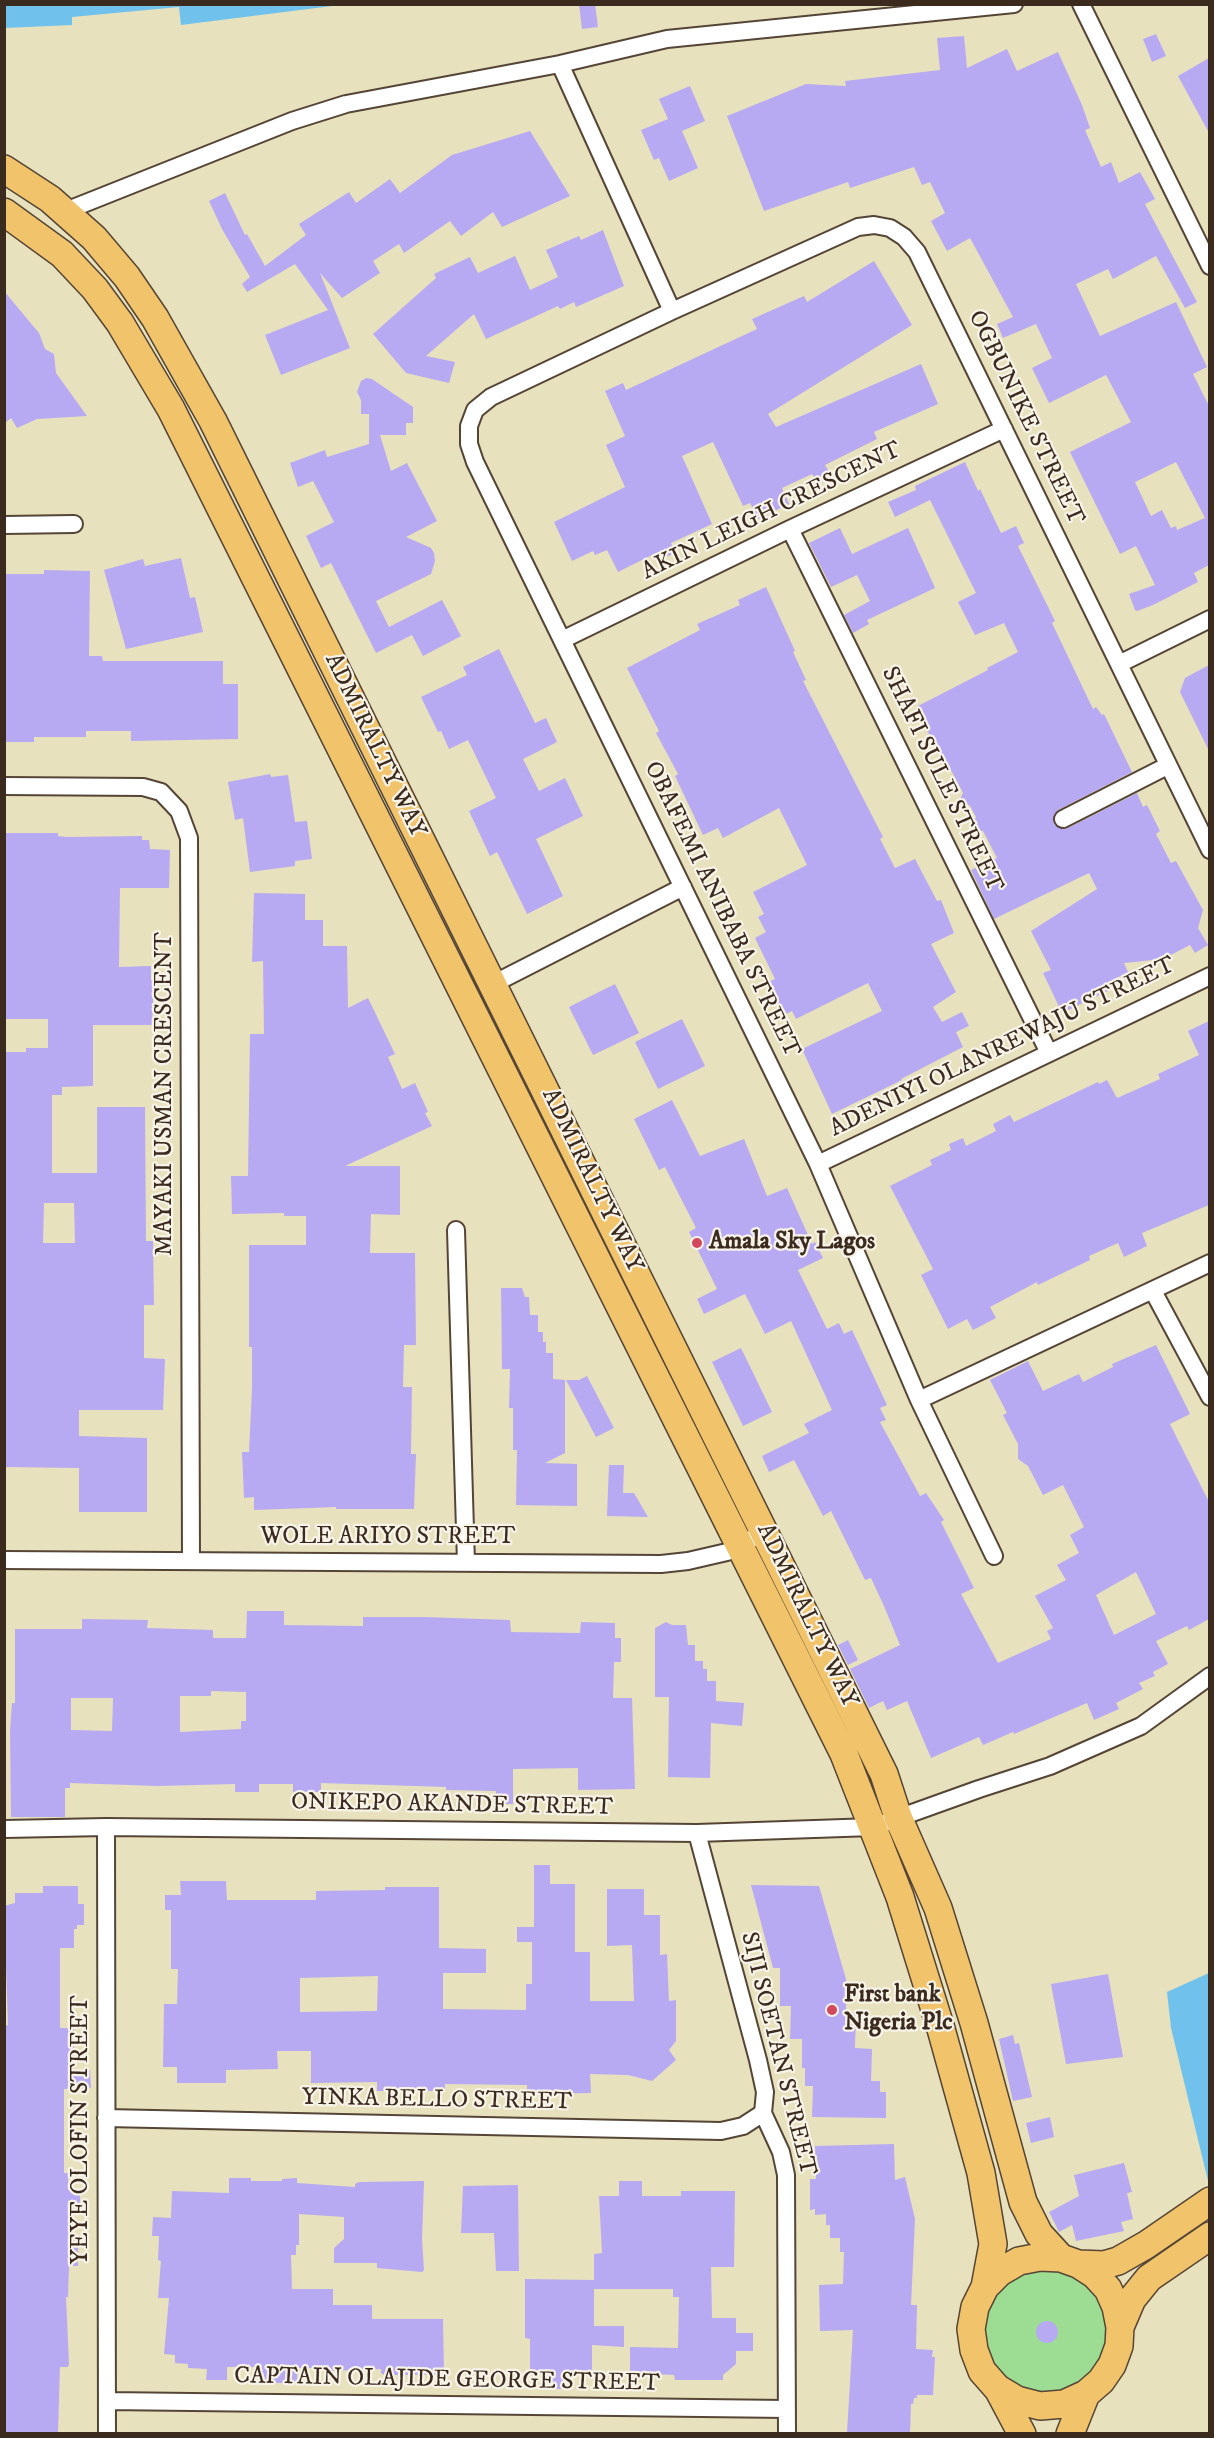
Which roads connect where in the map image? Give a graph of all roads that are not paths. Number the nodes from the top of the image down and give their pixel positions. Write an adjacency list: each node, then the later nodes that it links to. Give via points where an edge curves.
1 (1014, 4): 3 (street, via 667,39)
2 (1082, 4): 7 (street)
3 (560, 64): 6 (street, via 346,104); 8 (street)
4 (4, 169): 6 (main road, ADMIRALTY WAY)
5 (4, 212): 31 (main road, ADMIRALTY WAY, via 62,254 120,323 150,370)
6 (63, 212): 22 (main road, ADMIRALTY WAY, via 94,238 128,277 185,368)
7 (1209, 266)
8 (672, 311): 9 (street, OGBUNIKE STREET, via 858,227 890,228 917,252); 14 (street, OBAFEMI ANIBABA STREET, via 491,397 476,410 469,426 475,462)
9 (1004, 429): 12 (street, AKIN LEIGH CRESCENT); 15 (street, OGBUNIKE STREET)
10 (74, 524): 11 (street)
11 (4, 525)
12 (790, 529): 14 (street, AKIN LEIGH CRESCENT); 23 (street, SHAFI SULE STREET)
13 (1209, 619): 15 (street)
14 (562, 640): 20 (street, OBAFEMI ANIBABA STREET)
15 (1119, 664): 16 (street, OGBUNIKE STREET)
16 (1167, 766): 18 (street); 19 (street, OGBUNIKE STREET)
17 (4, 786): 34 (street, MAYAKI USMAN CRESCENT, via 143,787 161,792 179,811 189,838)
18 (1063, 819)
19 (1209, 850)
20 (683, 887): 22 (street); 24 (street, OBAFEMI ANIBABA STREET)
21 (1209, 976): 23 (street, ADENIYI OLANREWAJU STREET)
22 (493, 984): 30 (main road, ADMIRALTY WAY)
23 (1049, 1053): 24 (street, ADENIYI OLANREWAJU STREET)
24 (818, 1164): 29 (street, OBAFEMI ANIBABA STREET)
25 (456, 1230): 35 (street)
26 (1209, 1263): 27 (street)
27 (1153, 1292): 28 (street); 29 (street)
28 (1209, 1397)
29 (919, 1400): 32 (street, OBAFEMI ANIBABA STREET)
30 (764, 1530): 31 (street, WOLE ARIYO STREET); 37 (main road, ADMIRALTY WAY, via 884,1774)
31 (740, 1547): 35 (street, WOLE ARIYO STREET, via 711,1557 661,1564); 39 (main road, ADMIRALTY WAY, via 844,1754)
32 (994, 1556)
33 (4, 1560): 34 (street, WOLE ARIYO STREET)
34 (191, 1561): 35 (street, WOLE ARIYO STREET)
35 (466, 1563)
36 (1209, 1676): 37 (street, ONIKEPO AKANDE STREET, via 1141,1726 1050,1766)
37 (898, 1817): 39 (street, ONIKEPO AKANDE STREET); 46 (main road, ADMIRALTY WAY, via 938,1908 1023,2202 1039,2234)
38 (106, 1827): 40 (street, ONIKEPO AKANDE STREET); 41 (street, ONIKEPO AKANDE STREET); 43 (street, YEYE OLOFIN STREET)
39 (873, 1827): 41 (street, ONIKEPO AKANDE STREET); 47 (main road, ADMIRALTY WAY, via 903,1907 981,2173 993,2244)
40 (4, 1829)
41 (697, 1833): 42 (street, SIJI SOETAN STREET, via 765,2092)
42 (763, 2114): 43 (street, YINKA BELLO STREET, via 743,2126 721,2131); 52 (street, SIJI SOETAN STREET, via 781,2152 786,2175)
43 (106, 2118): 51 (street, YEYE OLOFIN STREET)
44 (1209, 2201): 46 (main road, via 1118,2261 1104,2265)
45 (1209, 2236): 48 (main road, via 1140,2288)
46 (1070, 2261): 47 (main road, via 1040,2256 1019,2261); 48 (main road, via 1095,2275 1108,2289)
47 (985, 2287): 49 (main road, via 975,2307 972,2340 982,2371)
48 (1120, 2326): 50 (main road, via 1119,2346 1112,2365)
49 (997, 2388): 50 (main road, via 1017,2400 1040,2406 1064,2404); 55 (main road)
50 (1086, 2394): 56 (main road)
51 (106, 2402): 52 (street, CAPTAIN OLAJIDE GEORGE STREET); 53 (street, YEYE OLOFIN STREET)
52 (787, 2409): 54 (street, SIJI SOETAN STREET)
53 (107, 2433)
54 (787, 2433)
55 (1022, 2433)
56 (1070, 2433)

